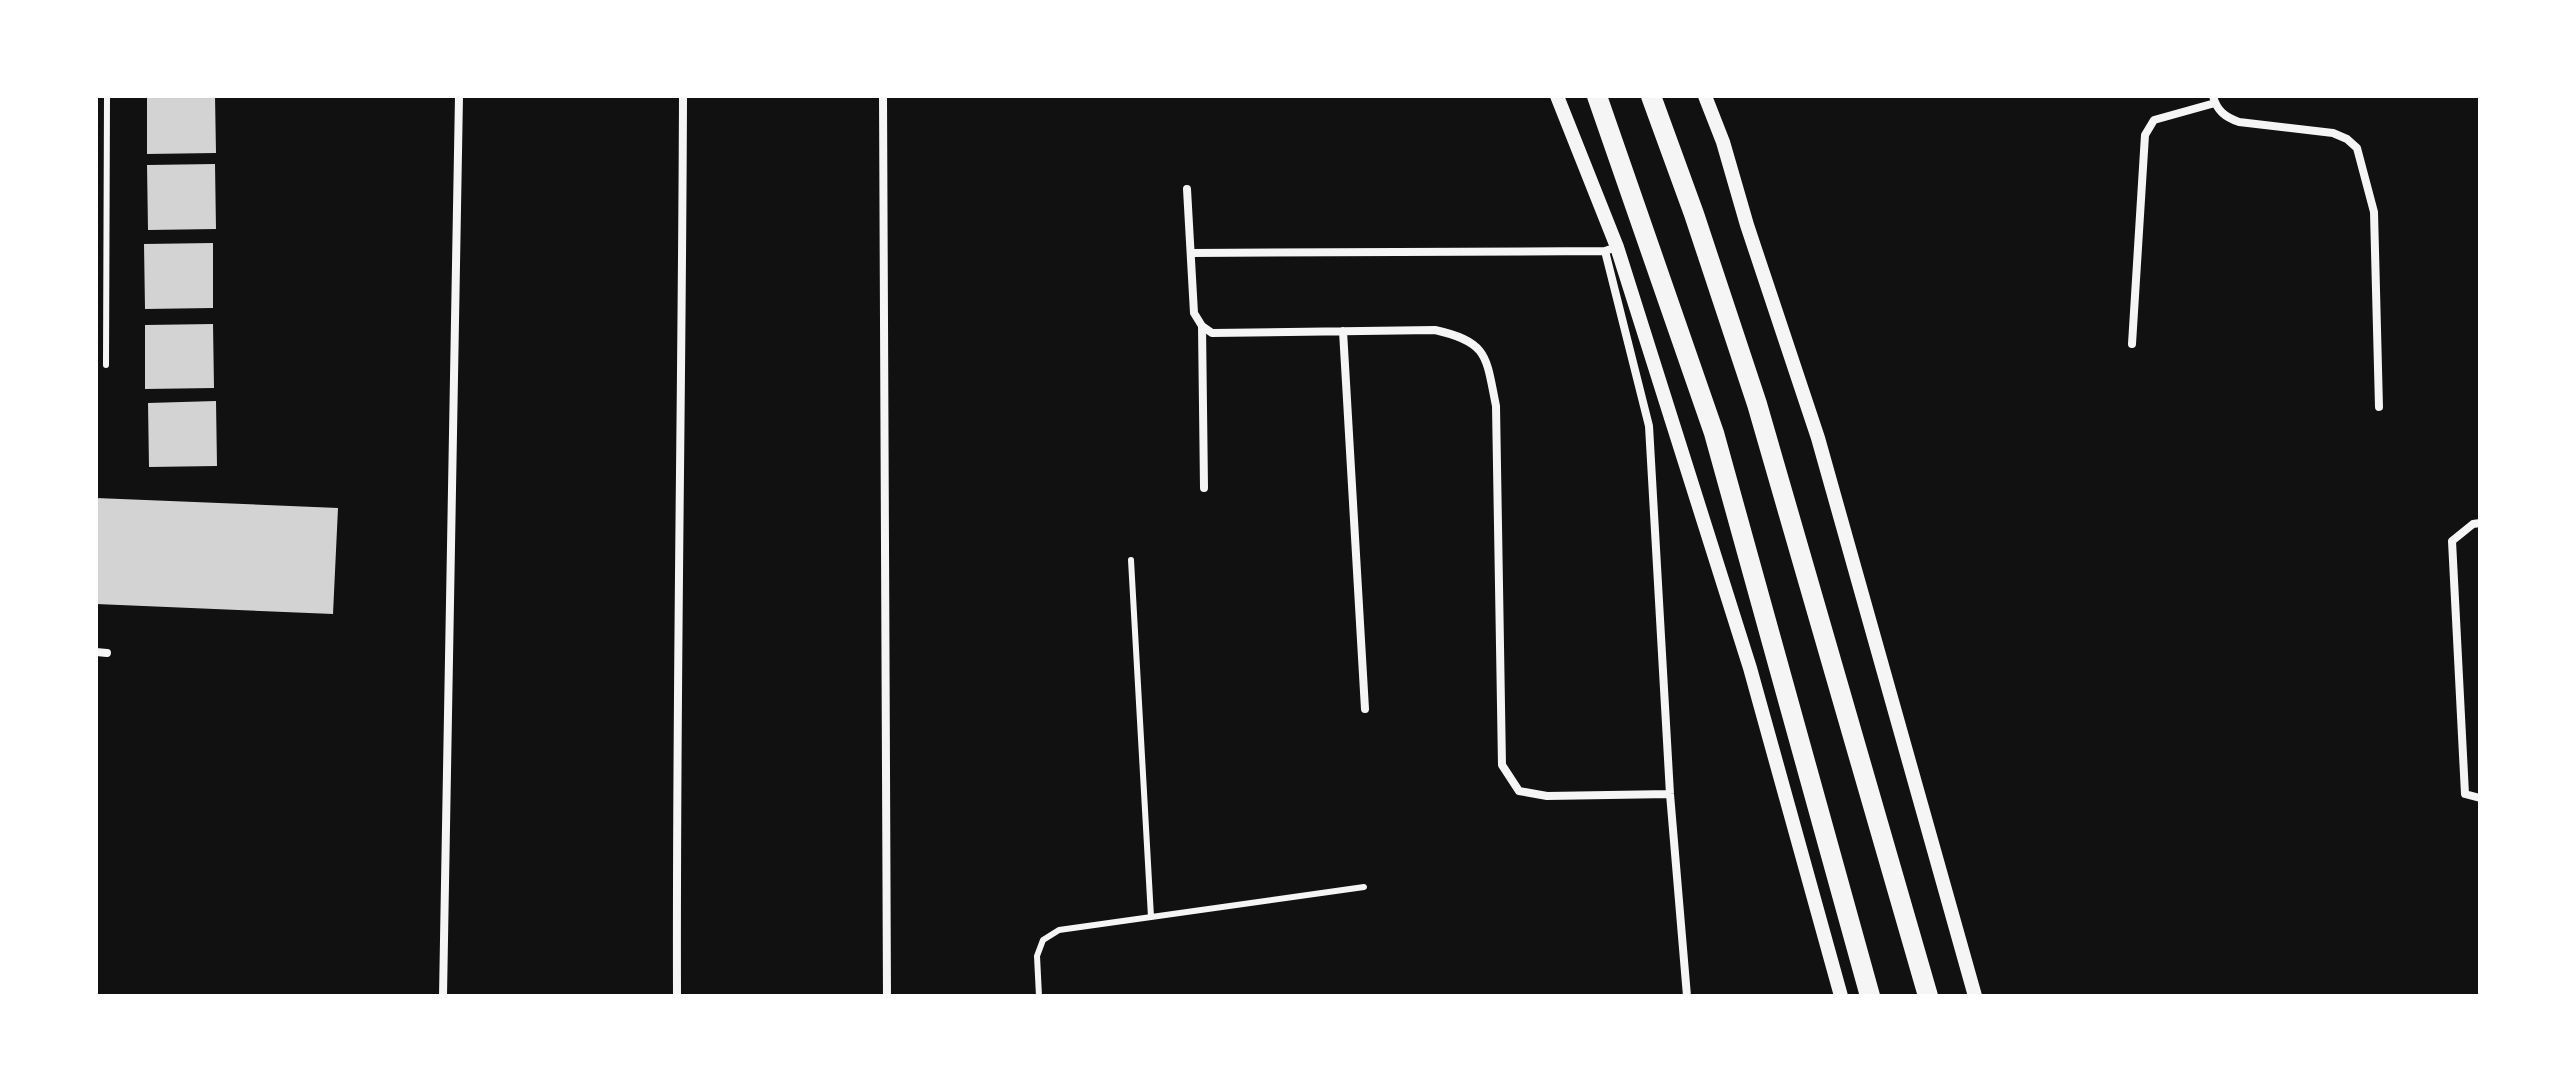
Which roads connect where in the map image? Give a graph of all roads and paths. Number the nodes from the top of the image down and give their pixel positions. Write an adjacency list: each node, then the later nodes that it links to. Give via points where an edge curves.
1 (107, 96): 16 (lane)
2 (459, 96): 28 (street)
3 (683, 96): 29 (street)
4 (883, 96): 30 (street)
5 (1557, 96): 11 (street)
6 (1597, 96): 34 (main road, via 1714,433)
7 (1651, 96): 35 (main road, via 1757,404)
8 (1705, 96): 36 (street, via 1818,438)
9 (2214, 100): 15 (street, via 2154,120 2145,135); 17 (street, via 2226,117 2239,122 2333,133 2357,148 2374,212)
10 (1187, 189): 12 (street)
11 (1611, 249): 12 (street); 24 (street, via 1649,426); 33 (street, via 1750,668)
12 (1191, 253): 13 (street, via 1194,313)
13 (1202, 326): 14 (street, via 1212,333); 18 (street)
14 (1343, 331): 23 (street); 24 (street, via 1435,330 1465,336 1486,356 1496,406 1502,765 1509,779 1519,791 1547,796)
15 (2132, 344)
16 (106, 365)
17 (2379, 407)
18 (1204, 488)
19 (2480, 523): 25 (street, via 2452,541 2465,794)
20 (1131, 560): 27 (lane)
21 (96, 652): 22 (street)
22 (107, 653)
23 (1365, 709)
24 (1670, 794): 32 (street)
25 (2480, 798)
26 (1364, 887): 27 (lane)
27 (1151, 917): 31 (lane, via 1059,930 1043,940 1037,956)
28 (443, 996)
29 (677, 996)
30 (887, 996)
31 (1039, 996)
32 (1687, 996)
33 (1841, 996)
34 (1870, 996)
35 (1928, 996)
36 (1975, 996)

